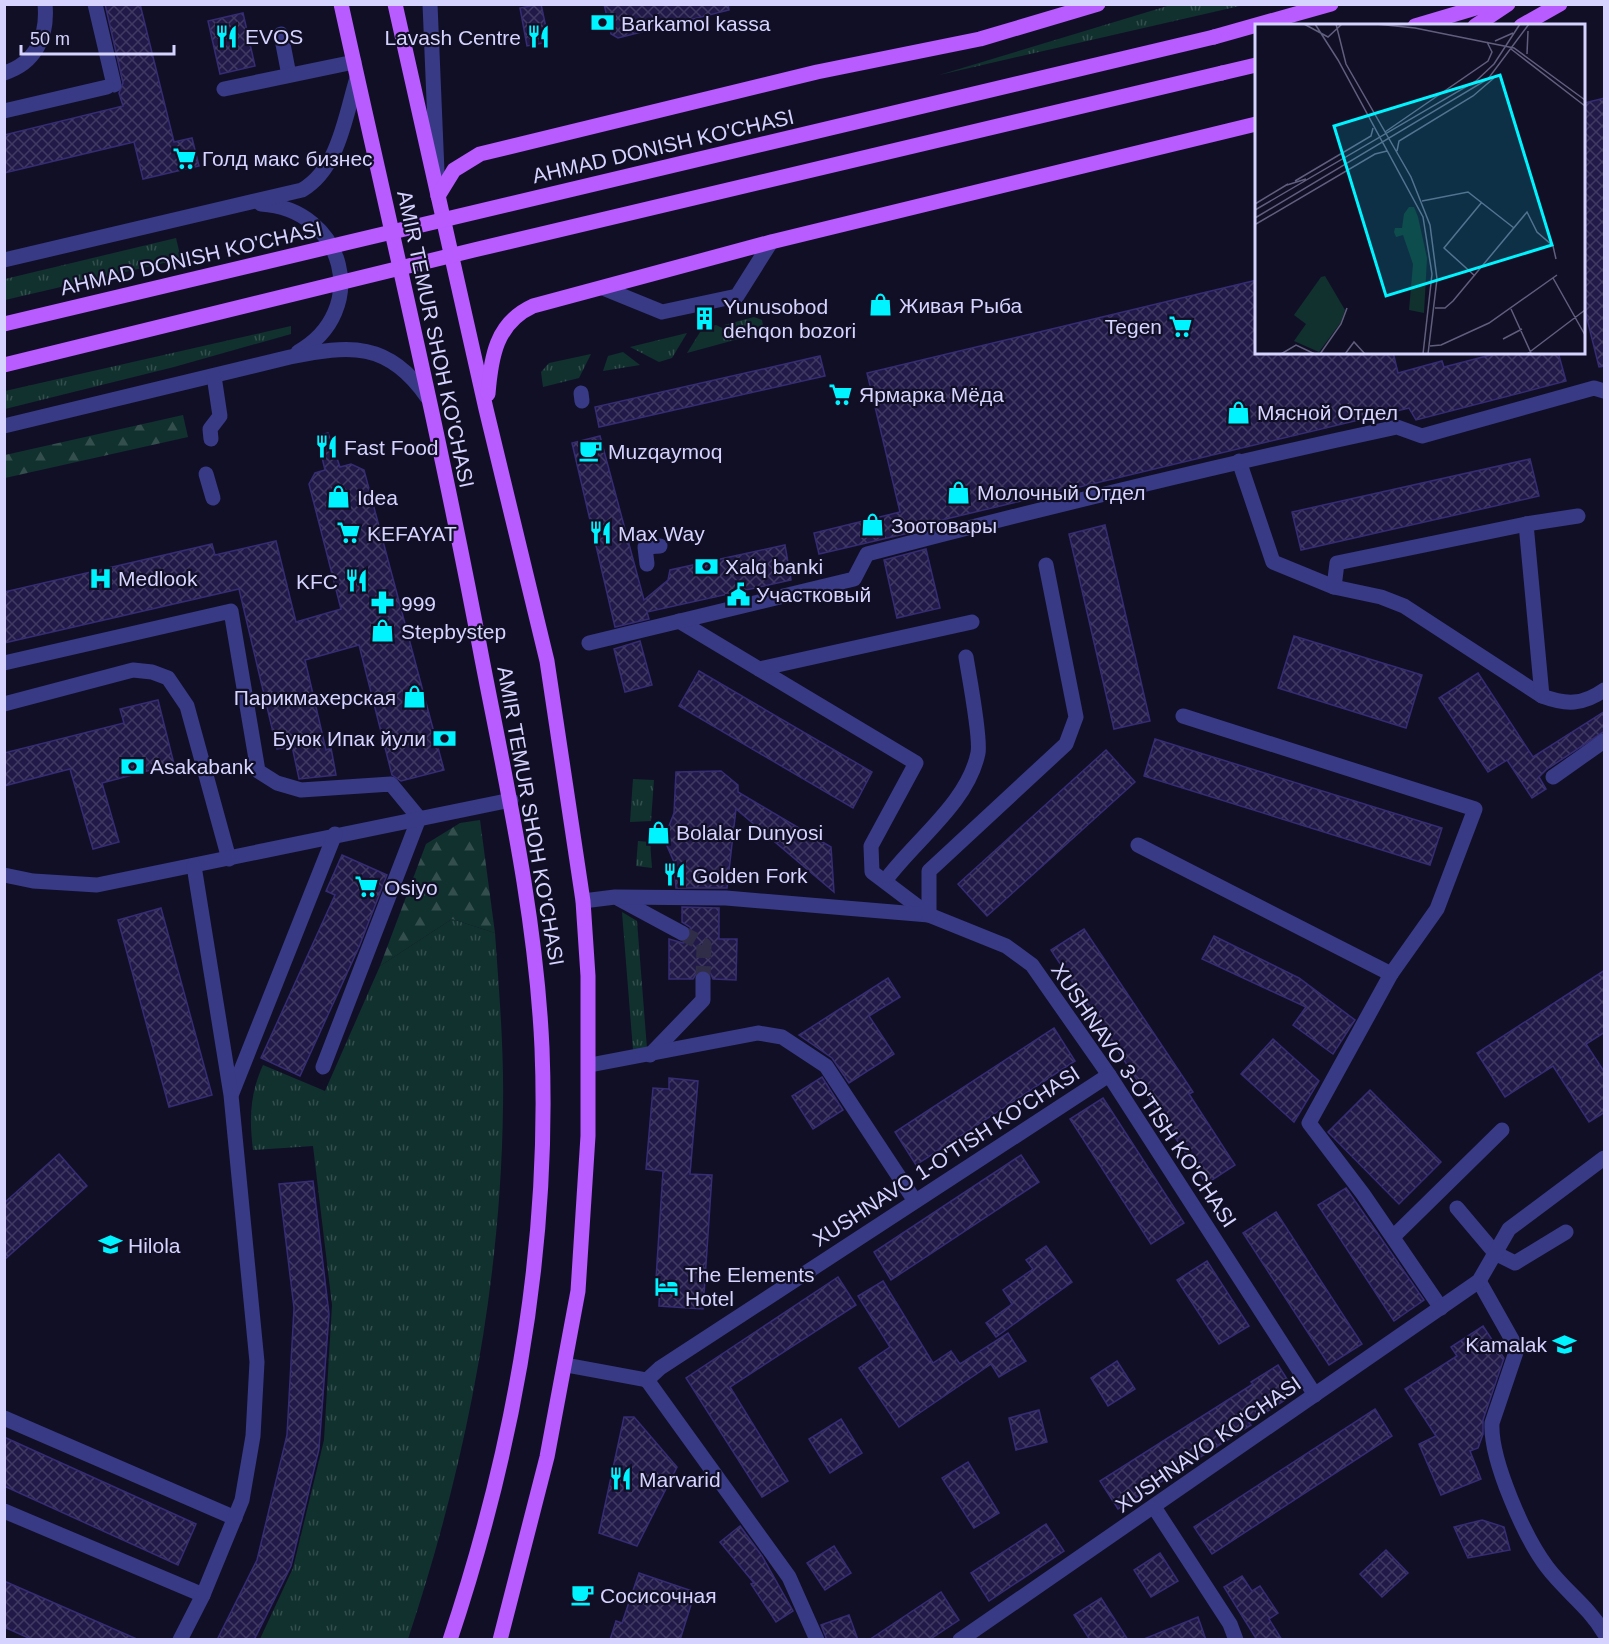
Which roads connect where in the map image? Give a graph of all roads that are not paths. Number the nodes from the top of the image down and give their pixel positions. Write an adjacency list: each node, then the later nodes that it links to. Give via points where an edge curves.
1 (45, 4): 20 (street, via 47,22 41,42 32,57)
2 (95, 4): 24 (street, via 110,86)
3 (341, 4): 18 (main road, AMIR TEMUR SHOH KO'CHASI)
4 (395, 4): 26 (main road, AMIR TEMUR SHOH KO'CHASI)
5 (430, 4): 26 (street)
6 (1098, 4): 11 (main road)
7 (1331, 4): 12 (main road, AHMAD DONISH KO'CHASI, bridge)
8 (1489, 4): 13 (main road)
9 (1508, 4): 14 (main road)
10 (1560, 4): 15 (main road)
11 (1070, 8): 26 (main road, via 980,39 817,72 480,154 454,170)
12 (1260, 24)
13 (1422, 24)
14 (1478, 24)
15 (1525, 24)
16 (1255, 25): 31 (main road, AHMAD DONISH KO'CHASI, bridge)
17 (280, 34): 21 (street)
18 (354, 62): 21 (street); 22 (main road, AMIR TEMUR SHOH KO'CHASI)
19 (1255, 66): 33 (main road, bridge)
20 (4, 74)
21 (289, 75): 23 (street)
22 (357, 78): 27 (street, AHMAD DONISH KO'CHASI, via 332,160 319,177 302,190); 36 (main road, AMIR TEMUR SHOH KO'CHASI)
23 (224, 89)
24 (4, 111)
25 (1255, 124): 28 (main road)
26 (438, 196): 37 (main road, AMIR TEMUR SHOH KO'CHASI)
27 (244, 205): 29 (street, AHMAD DONISH KO'CHASI); 32 (street, via 273,205 299,214 324,235 340,263 339,292 329,319 313,341)
28 (771, 242): 30 (main road); 30 (street, via 737,296 662,312)
29 (4, 260)
30 (603, 288): 37 (main road, via 533,306 510,322 498,337 493,354)
31 (4, 324)
32 (290, 357): 34 (street); 36 (street, via 336,348 363,350 399,367)
33 (4, 365)
34 (214, 376): 38 (street); 39 (street, via 219,416 210,429)
35 (1605, 391): 40 (street, via 1594,388 1422,436 1397,427)
36 (427, 397): 61 (main road, AMIR TEMUR SHOH KO'CHASI)
37 (486, 409): 70 (main road, AMIR TEMUR SHOH KO'CHASI, via 548,661)
38 (4, 426)
39 (211, 439)
40 (1239, 461): 48 (street, via 1274,562); 49 (street, via 867,554 854,579)
41 (206, 474): 42 (street)
42 (213, 498)
43 (1578, 516): 44 (street)
44 (1526, 524): 48 (street, via 1337,563); 56 (street)
45 (660, 546): 46 (street, via 645,547)
46 (647, 564)
47 (1046, 565): 71 (street, via 1076,717 1066,744 929,871)
48 (1334, 587): 56 (street, via 1404,606)
49 (678, 621): 51 (street); 54 (street)
50 (972, 622): 54 (street)
51 (589, 643)
52 (966, 657): 68 (street, via 979,751 967,782 948,810 903,856)
53 (4, 663): 62 (street, via 231,611 258,771 277,783 301,790 391,784)
54 (759, 669): 68 (street, via 916,763 871,846 873,872)
55 (1605, 690): 56 (street, via 1579,703)
56 (1542, 696)
57 (4, 704): 65 (street, via 133,670 168,678 187,706)
58 (1183, 716): 73 (street, via 1475,809 1437,909)
59 (1605, 741): 60 (street)
60 (1553, 777)
61 (511, 800): 62 (street); 99 (main road, AMIR TEMUR SHOH KO'CHASI, via 538,985 542,1051 541,1192 531,1299 509,1432 492,1506)
62 (419, 818): 63 (street); 77 (street)
63 (335, 834): 65 (street); 79 (street)
64 (1138, 845): 73 (street)
65 (229, 859): 66 (street)
66 (194, 866): 67 (street, via 97,885); 79 (street)
67 (4, 875)
68 (885, 881): 71 (street)
69 (615, 897): 70 (street, XUSHNAVO 3-O'TISH KO'CHASI); 71 (street, XUSHNAVO 3-O'TISH KO'CHASI, via 726,898); 72 (street)
70 (583, 902): 76 (main road, AMIR TEMUR SHOH KO'CHASI)
71 (929, 915): 78 (street, XUSHNAVO 3-O'TISH KO'CHASI, via 1006,946 1032,965)
72 (682, 933)
73 (1391, 974): 85 (street, via 1309,1123)
74 (703, 979): 75 (street, via 703,1000)
75 (650, 1055): 76 (street); 82 (street, via 758,1033 782,1037 826,1066)
76 (590, 1065): 89 (main road, AMIR TEMUR SHOH KO'CHASI, via 585,1218)
77 (323, 1067)
78 (1109, 1075): 82 (street, XUSHNAVO 1-O'TISH KO'CHASI); 91 (street, XUSHNAVO 3-O'TISH KO'CHASI)
79 (231, 1095): 95 (street, via 257,1362 249,1468)
80 (1502, 1130): 85 (street)
81 (1605, 1158): 86 (street, via 1509,1228)
82 (915, 1201): 90 (street, XUSHNAVO 1-O'TISH KO'CHASI)
83 (1457, 1208): 86 (street)
84 (1566, 1232): 86 (street, via 1515,1263)
85 (1393, 1238): 88 (street)
86 (1495, 1253): 87 (street)
87 (1479, 1281): 88 (street, XUSHNAVO KO'CHASI); 97 (street, via 1515,1345 1491,1434 1510,1494 1531,1544)
88 (1441, 1308): 91 (street, XUSHNAVO KO'CHASI)
89 (566, 1365): 90 (street); 100 (main road, AMIR TEMUR SHOH KO'CHASI, via 531,1528)
90 (647, 1380): 101 (street, via 789,1577)
91 (1316, 1395): 93 (street, XUSHNAVO KO'CHASI)
92 (4, 1418): 95 (street)
93 (1154, 1507): 102 (street, XUSHNAVO KO'CHASI); 103 (street, via 1230,1624)
94 (4, 1511): 96 (street)
95 (235, 1518): 96 (street)
96 (203, 1595): 98 (street)
97 (1605, 1633)
98 (180, 1640)
99 (450, 1640)
100 (500, 1640)
101 (817, 1640)
102 (960, 1640)
103 (1236, 1640)

